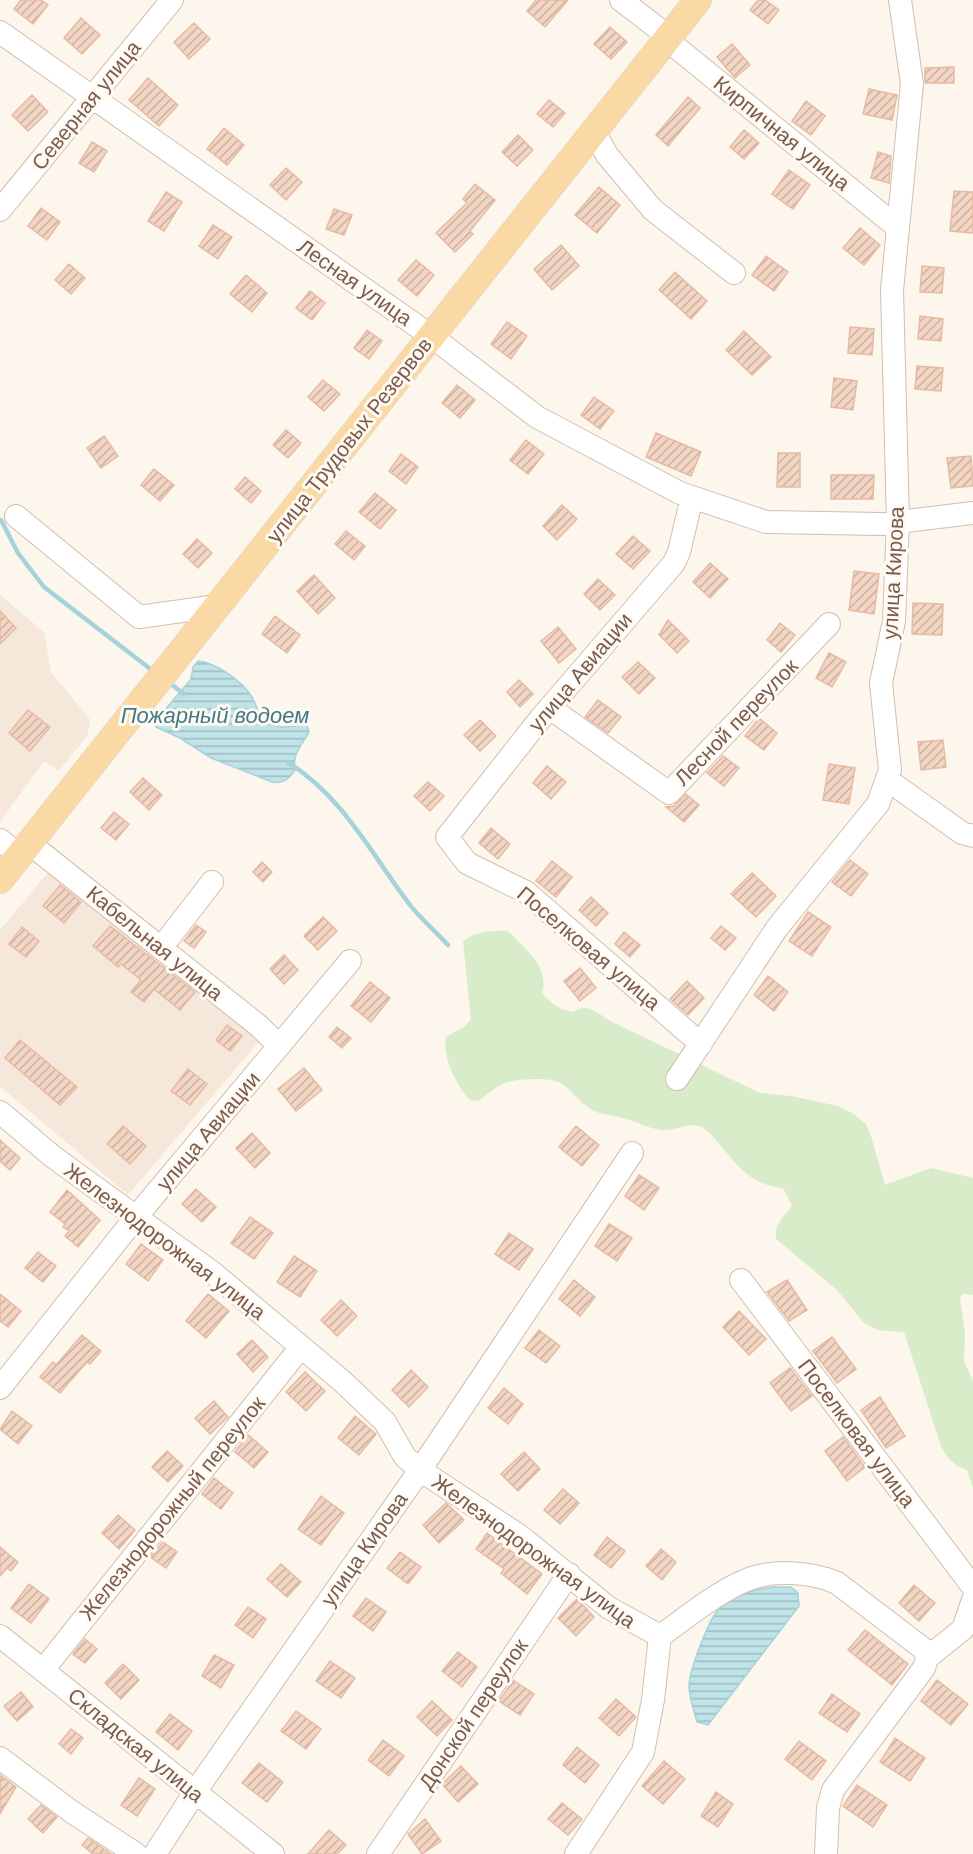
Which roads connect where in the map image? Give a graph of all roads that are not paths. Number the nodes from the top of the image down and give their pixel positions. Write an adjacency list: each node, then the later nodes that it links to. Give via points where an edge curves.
1 (172, 0): 7 (street, Северная улица)
2 (621, 0): 6 (street, Кирпичная улица)
3 (698, 0): 6 (main road, улица Трудовых Резервов)
4 (900, 0): 10 (street, улица Кирова, via 912,84)
5 (0, 32): 7 (street, Лесная улица)
6 (668, 38): 8 (main road, улица Трудовых Резервов); 10 (street, Кирпичная улица)
7 (92, 97): 9 (street, Северная улица); 12 (street, Лесная улица)
8 (594, 131): 11 (street, via 607,155 653,210); 12 (main road, улица Трудовых Резервов)
9 (0, 210)
10 (897, 227): 16 (street, улица Кирова, via 892,320)
11 (734, 273)
12 (431, 336): 13 (street, Лесная улица, via 537,417); 17 (main road, улица Трудовых Резервов)
13 (692, 497): 16 (street, Лесная улица, via 766,522); 19 (street, улица Авиации, via 674,563)
14 (973, 513): 16 (street, Лесная улица)
15 (15, 516): 17 (street, via 139,617)
16 (898, 522): 20 (street, улица Кирова, via 894,621 881,683)
17 (217, 606): 23 (main road, улица Трудовых Резервов, via 142,701)
18 (830, 624): 19 (street, Лесной переулок, via 669,793)
19 (550, 708): 22 (street, улица Авиации)
20 (889, 781): 21 (street); 28 (street, улица Кирова, via 878,804 777,928)
21 (973, 836)
22 (447, 837): 28 (street, Поселковая улица, via 467,863 526,892)
23 (16, 846): 24 (main road, улица Трудовых Резервов); 26 (street, Кабельная улица)
24 (0, 880)
25 (212, 882): 26 (street)
26 (161, 948): 29 (street, Кабельная улица)
27 (350, 961): 29 (street, улица Авиации)
28 (701, 1044): 30 (street, улица Кирова)
29 (279, 1046): 33 (street, улица Авиации)
30 (677, 1079)
31 (0, 1112): 33 (street, Железнодорожная улица, via 52,1156)
32 (632, 1153): 37 (street, улица Кирова)
33 (136, 1217): 35 (street, Железнодорожная улица, via 213,1273); 36 (street, улица Авиации)
34 (741, 1280): 39 (street, Поселковая улица)
35 (301, 1347): 37 (street, Железнодорожная улица, via 364,1400 385,1422 405,1457); 44 (street, Железнодорожный переулок)
36 (0, 1388)
37 (420, 1470): 38 (street, Железнодорожная улица, via 520,1536); 46 (street, улица Кирова)
38 (569, 1574): 42 (street, Железнодорожная улица, via 609,1608); 50 (street, Донской переулок)
39 (973, 1587)
40 (973, 1600): 43 (street, via 963,1629)
41 (0, 1636): 44 (street, Складская улица)
42 (660, 1636): 43 (street, Железнодорожная улица, via 743,1581 769,1575 814,1576 837,1583 925,1650); 51 (street, via 643,1752)
43 (927, 1658): 52 (street, via 924,1668 833,1790 829,1798)
44 (43, 1670): 46 (street, Складская улица)
45 (0, 1758): 47 (street)
46 (195, 1792): 48 (street, улица Кирова); 49 (street, Складская улица)
47 (136, 1854)
48 (155, 1854)
49 (273, 1854)
50 (378, 1854)
51 (576, 1854)
52 (826, 1854)

